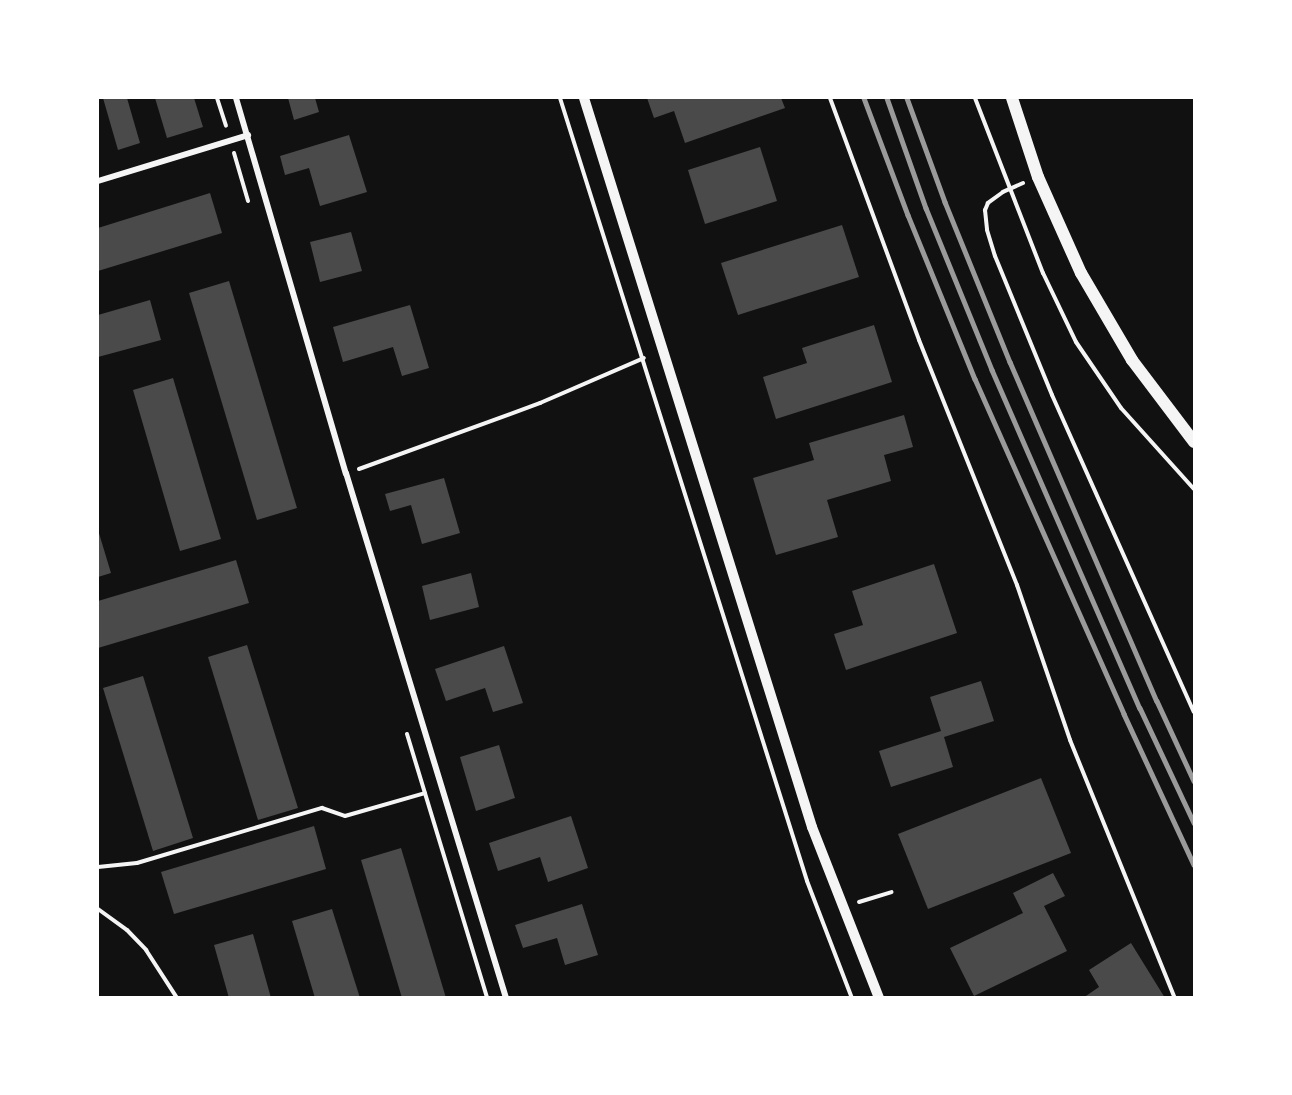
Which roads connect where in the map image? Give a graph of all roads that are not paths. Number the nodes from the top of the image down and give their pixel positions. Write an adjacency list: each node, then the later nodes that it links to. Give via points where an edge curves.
1 (236, 98): 4 (street)
2 (584, 98): 8 (street, via 812,827)
3 (1012, 98): 6 (main road, via 1038,177 1081,273 1132,360)
4 (248, 135): 5 (street); 7 (street)
5 (98, 181)
6 (1194, 442)
7 (506, 998)
8 (879, 998)

